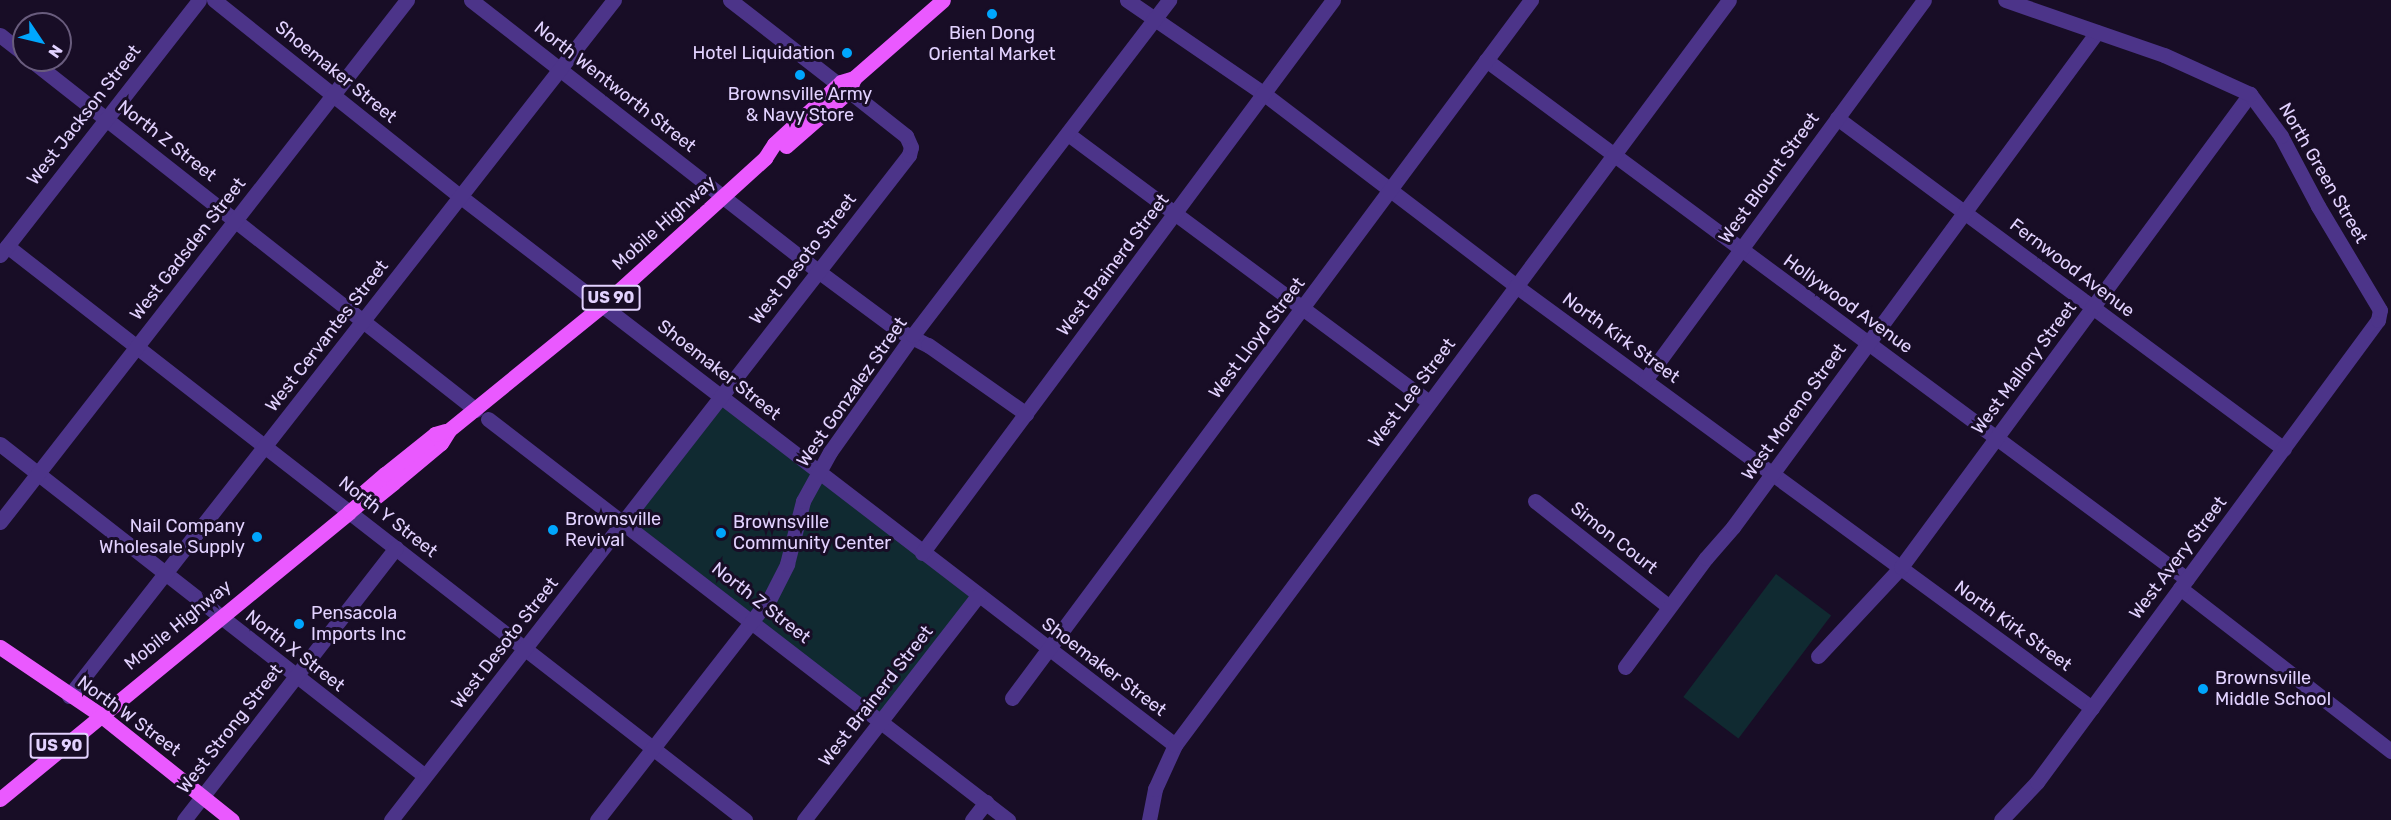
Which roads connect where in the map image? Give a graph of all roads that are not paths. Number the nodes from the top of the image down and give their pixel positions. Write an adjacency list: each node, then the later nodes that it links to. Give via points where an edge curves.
1 (199, 0): 27 (street, West Jackson Street)
2 (214, 0): 24 (street, Shoemaker Street)
3 (407, 0): 24 (street, West Gadsden Street)
4 (471, 0): 20 (street, North Wentworth Street)
5 (614, 0): 20 (street, West Cervantes Street)
6 (730, 0): 22 (street)
7 (943, 0): 22 (main road, Mobile Highway / US 90)
8 (1127, 0): 15 (street, North Kirk Street)
9 (1169, 0): 15 (street, West Gonzalez Street)
10 (1333, 0): 23 (street, West Brainerd Street)
11 (1531, 0): 19 (street, West Lloyd Street)
12 (1729, 0): 29 (street, West Lee Street)
13 (1924, 0): 26 (street, West Blount Street)
14 (2005, 0): 16 (street, North Green Street)
15 (1155, 19): 23 (street, North Kirk Street); 28 (street, West Gonzalez Street)
16 (2097, 32): 25 (street, North Green Street, via 2164,55); 34 (street, West Moreno Street)
17 (0, 35): 18 (street)
18 (12, 44)
19 (1486, 60): 29 (street, Hollywood Avenue); 30 (street, West Lloyd Street)
20 (560, 69): 31 (street, West Cervantes Street); 32 (street, North Wentworth Street)
21 (47, 72): 27 (street, North Z Street)
22 (847, 84): 32 (main road, Mobile Highway / US 90, via 780,151 765,158); 38 (street, West Desoto Street, via 906,136 911,147 909,155)
23 (1263, 93): 30 (street, North Kirk Street); 33 (street, West Brainerd Street)
24 (334, 94): 31 (street, Shoemaker Street); 35 (street, West Gadsden Street)
25 (2250, 94): 42 (street, West Mallory Street); 43 (street, North Green Street, via 2281,136 2318,206 2379,303)
26 (1837, 118): 34 (street, Fernwood Avenue); 36 (street, West Blount Street)
27 (106, 119): 35 (street, North Z Street); 37 (street, West Jackson Street)
28 (1068, 134): 33 (street); 45 (street, West Gonzalez Street)
29 (1614, 155): 36 (street, Hollywood Avenue); 39 (street, West Lee Street)
30 (1391, 189): 39 (street, North Kirk Street); 41 (street, West Lloyd Street)
31 (461, 197): 40 (street, Shoemaker Street); 44 (street, West Cervantes Street)
32 (723, 197): 38 (street, North Wentworth Street); 40 (main road, Mobile Highway / US 90)
33 (1176, 213): 41 (street); 52 (street, West Brainerd Street)
34 (1966, 213): 42 (street, Fernwood Avenue); 46 (street, West Moreno Street)
35 (236, 220): 44 (street, North Z Street); 47 (street, West Gadsden Street)
36 (1741, 249): 46 (street, Hollywood Avenue); 48 (street, West Blount Street)
37 (3, 250): 47 (street, North Y Street)
38 (818, 271): 45 (street, North Wentworth Street, via 896,329); 49 (street, West Desoto Street)
39 (1516, 286): 48 (street, North Kirk Street); 50 (street, West Lee Street)
40 (603, 305): 49 (street, Shoemaker Street); 51 (main road, Mobile Highway / US 90)
41 (1304, 308): 50 (street); 75 (street, West Lloyd Street)
42 (2093, 308): 53 (street, West Mallory Street); 56 (street, Fernwood Avenue)
43 (2380, 315): 56 (street, West Avery Street)
44 (365, 319): 51 (street, North Z Street); 55 (street, West Cervantes Street)
45 (913, 335): 52 (street, North Wentworth Street); 57 (street, West Gonzalez Street)
46 (1868, 344): 53 (street, Hollywood Avenue); 58 (street, West Moreno Street)
47 (137, 347): 55 (street, North Y Street); 59 (street, West Gadsden Street)
48 (1645, 380): 58 (street, North Kirk Street)
49 (721, 396): 57 (street, Shoemaker Street); 62 (street, West Desoto Street)
50 (1429, 402): 84 (street, West Lee Street)
51 (482, 414): 61 (main road, Mobile Highway / US 90, via 450,430 441,443 371,501 361,502); 62 (street, North Z Street)
52 (1026, 414): 65 (street, West Brainerd Street)
53 (1996, 438): 66 (street, West Mallory Street); 68 (street, Hollywood Avenue)
54 (0, 444): 59 (street, North X Street)
55 (265, 446): 61 (street, North Y Street); 67 (street, West Cervantes Street)
56 (2284, 449): 68 (street, West Avery Street)
57 (818, 472): 65 (street, Shoemaker Street); 72 (street, West Gonzalez Street, via 803,501 783,576)
58 (1773, 472): 66 (street, North Kirk Street); 70 (street, West Moreno Street)
59 (37, 474): 63 (street, West Gadsden Street); 67 (street, North X Street)
60 (1535, 501): 70 (street, Simon Court)
61 (349, 512): 64 (street, North Y Street); 71 (main road, Mobile Highway / US 90)
62 (624, 521): 72 (street, North Z Street); 74 (street, West Desoto Street)
63 (0, 522)
64 (396, 548): 74 (street, North Y Street); 78 (street, West Strong Street)
65 (922, 553): 69 (street, Shoemaker Street)
66 (1901, 567): 76 (street, West Mallory Street); 81 (street, North Kirk Street)
67 (165, 574): 71 (street, North X Street); 79 (street, West Cervantes Street)
68 (2183, 583): 81 (street, West Avery Street); 86 (street, Hollywood Avenue)
69 (978, 596): 75 (street, Shoemaker Street); 83 (street, West Brainerd Street)
70 (1668, 606): 77 (street, West Moreno Street)
71 (219, 617): 78 (street, North X Street); 82 (main road, Mobile Highway / US 90)
72 (752, 620): 83 (street, North Z Street); 85 (street, West Gonzalez Street)
73 (0, 647): 79 (main road, North W Street)
74 (525, 649): 85 (street, North Y Street); 87 (street, West Desoto Street)
75 (1048, 650): 80 (street, West Lloyd Street); 84 (street, Shoemaker Street)
76 (1818, 656)
77 (1625, 667)
78 (296, 675): 87 (street, North X Street); 88 (street, West Strong Street)
79 (69, 696): 82 (main road, North W Street)
80 (1012, 698)
81 (2092, 708): 100 (street, West Avery Street, via 2037,782)
82 (99, 714): 88 (main road, North W Street); 89 (main road, Mobile Highway / US 90)
83 (881, 721): 90 (street, North Z Street); 96 (street, West Brainerd Street)
84 (1175, 745): 99 (street, West Lee Street, via 1155,789)
85 (653, 748): 94 (street, West Gonzalez Street); 95 (street, North Y Street)
86 (2391, 751)
87 (425, 776): 93 (street, West Desoto Street)
88 (203, 796): 91 (street, West Strong Street); 92 (main road, North W Street)
89 (0, 799)
90 (986, 802): 97 (street); 98 (street, North Z Street)
91 (184, 820)
92 (232, 820)
93 (391, 820)
94 (597, 820)
95 (745, 820)
96 (804, 820)
97 (972, 820)
98 (1008, 820)
99 (1149, 820)
100 (2001, 820)

